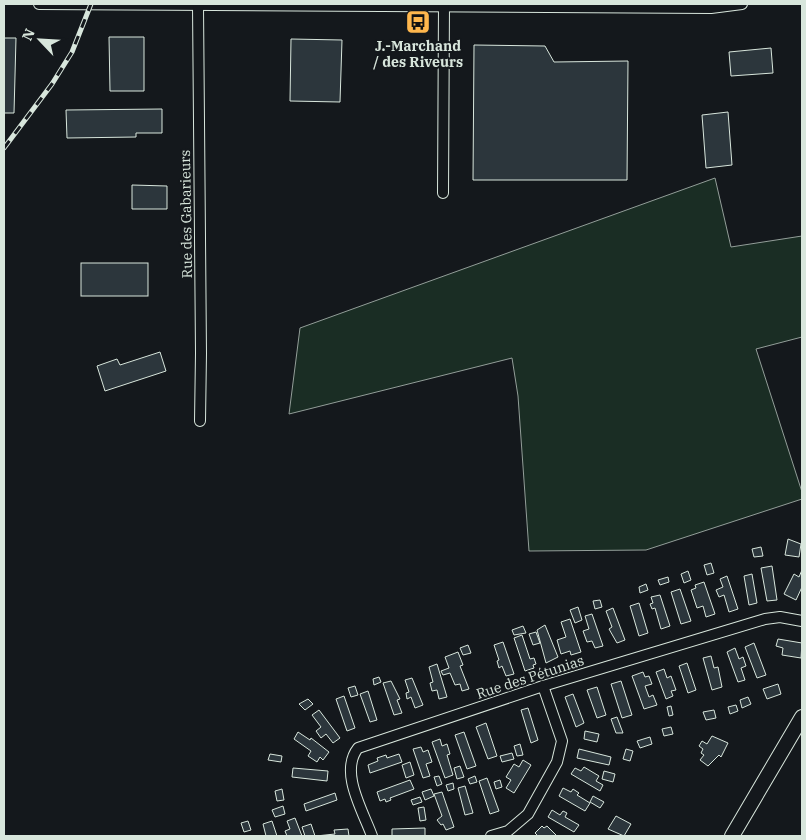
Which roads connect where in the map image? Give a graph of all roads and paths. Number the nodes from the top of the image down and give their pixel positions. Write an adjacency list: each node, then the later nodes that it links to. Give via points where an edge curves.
1 (39, 4): 4 (street)
2 (742, 4): 3 (street, via 711,8)
3 (444, 5): 4 (street); 5 (street)
4 (198, 6): 6 (street, Rue des Gabarieurs)
5 (443, 193)
6 (200, 421)
7 (802, 621): 8 (street, Rue des Pétunias, via 780,617 765,619)
8 (543, 686): 10 (street, Rue des Pétunias, via 358,748 352,755 351,777); 11 (street, via 562,741 557,762 528,814 508,831)
9 (802, 717): 12 (street)
10 (372, 836)
11 (491, 836)
12 (732, 836)

